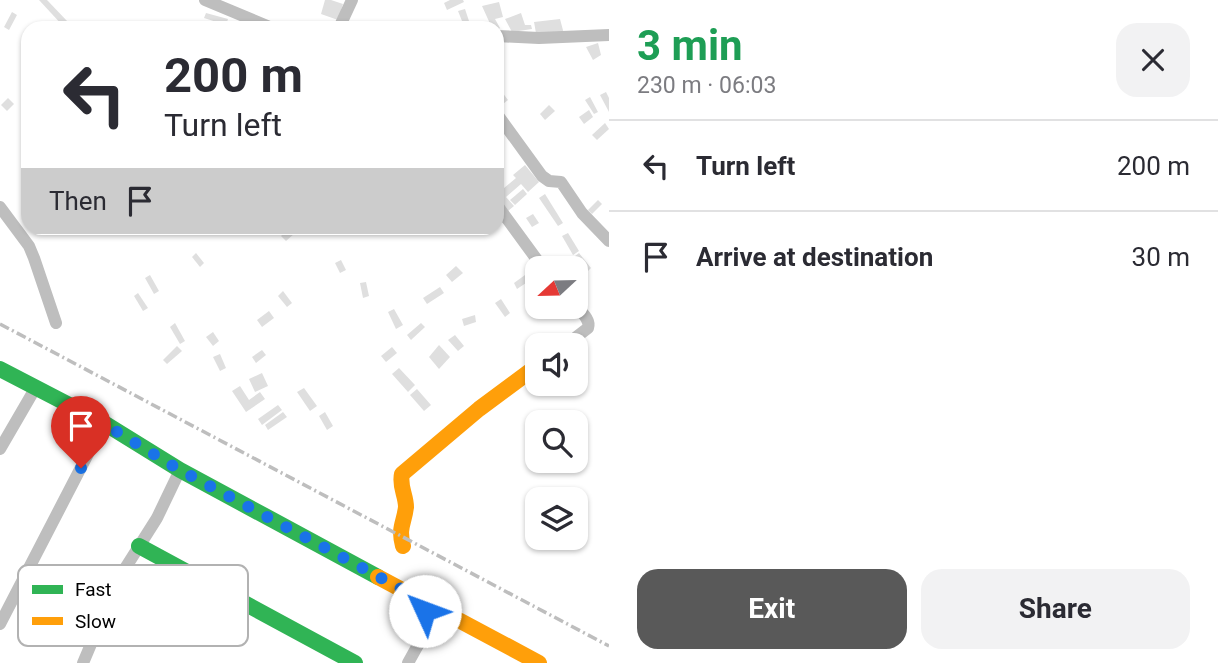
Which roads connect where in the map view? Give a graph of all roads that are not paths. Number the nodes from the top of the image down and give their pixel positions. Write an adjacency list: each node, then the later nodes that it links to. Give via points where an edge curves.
1 (205, 0): 3 (street)
2 (352, 0): 4 (street)
3 (255, 21)
4 (343, 21)
5 (504, 36): 6 (street)
6 (609, 36)
7 (504, 124): 10 (street, via 542,176 561,182)
8 (0, 207): 13 (street, via 29,246)
9 (504, 215): 11 (street)
10 (609, 241)
11 (534, 256)
12 (587, 319): 14 (street, via 588,328)
13 (56, 323)
14 (582, 333)
15 (0, 369): 17 (street)
16 (525, 375): 22 (street, via 402,474 406,505 400,534)
17 (36, 387): 18 (street); 19 (street)
18 (104, 424): 20 (street); 23 (street)
19 (0, 449)
20 (180, 470): 21 (street); 27 (street)
21 (139, 546): 24 (street); 25 (street)
22 (403, 546)
23 (31, 565)
24 (127, 565)
25 (174, 565)
26 (18, 589): 29 (street)
27 (422, 600): 33 (street, via 428,627); 34 (street)
28 (248, 605): 32 (street)
29 (0, 624)
30 (90, 646): 31 (street)
31 (83, 663)
32 (355, 663)
33 (408, 663)
34 (540, 663)

